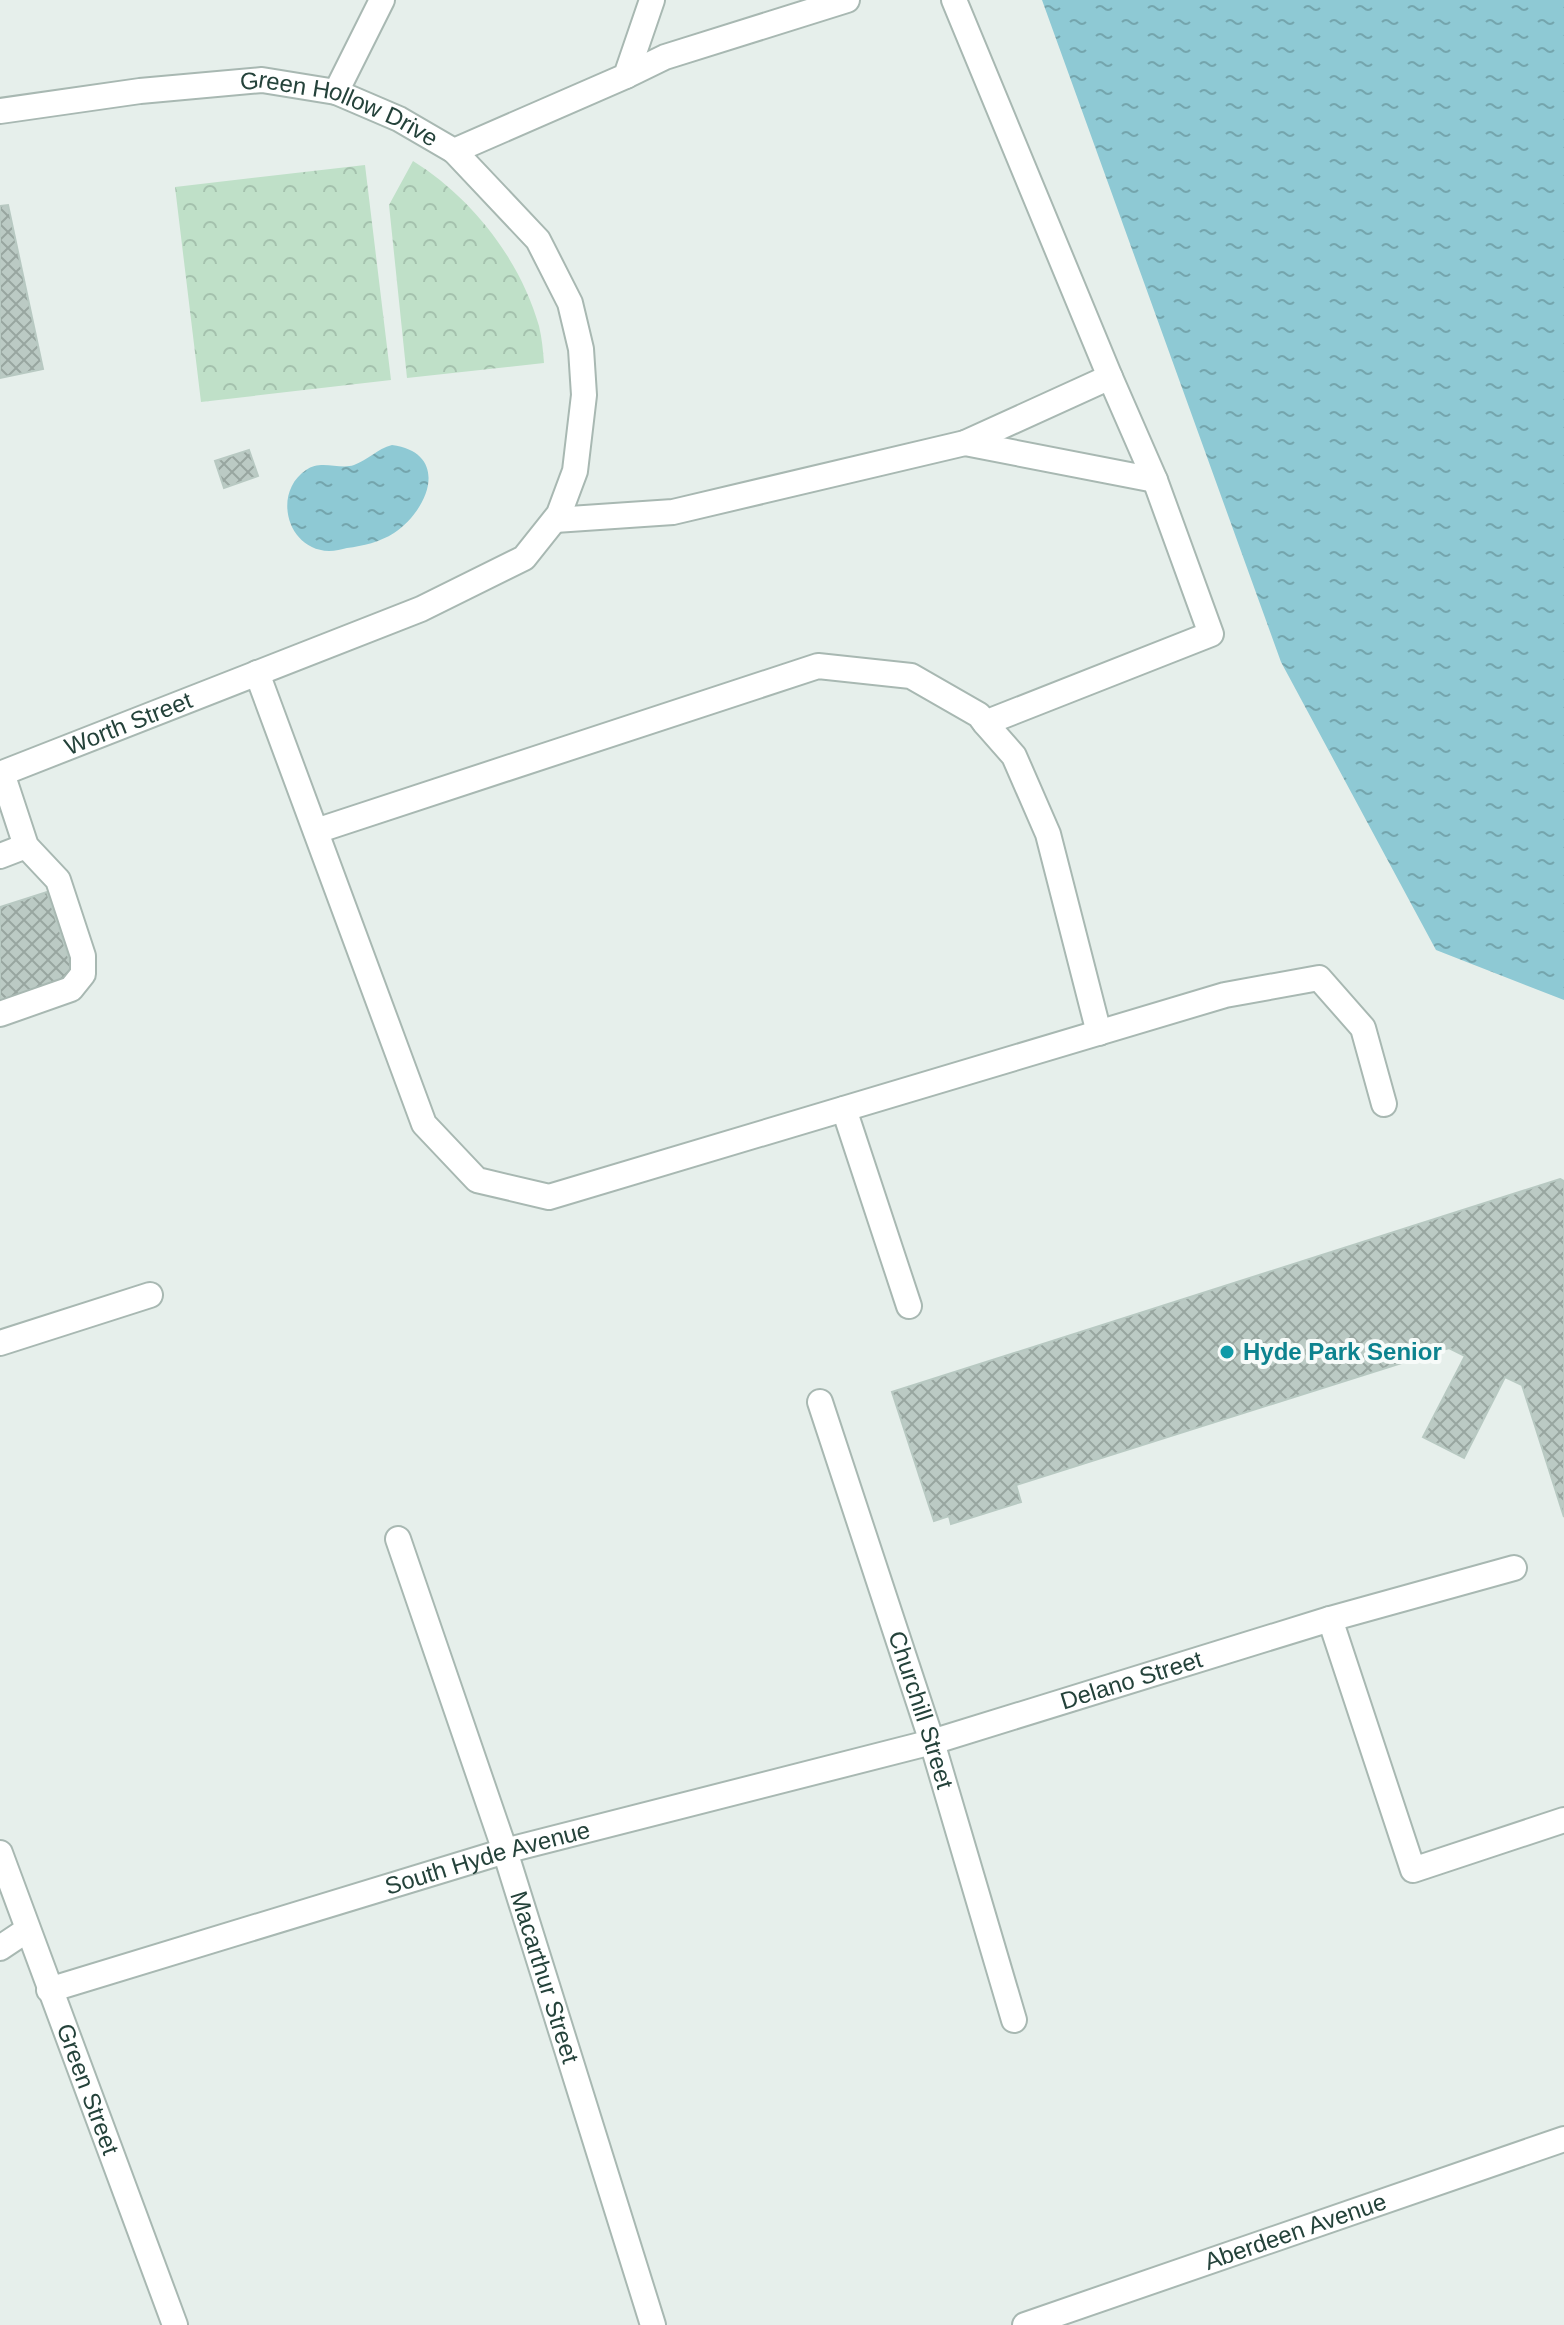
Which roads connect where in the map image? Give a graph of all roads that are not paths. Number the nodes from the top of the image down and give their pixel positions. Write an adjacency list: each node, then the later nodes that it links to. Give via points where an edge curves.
1 (382, 0): 6 (street)
2 (652, 0): 5 (street)
3 (847, 0): 5 (street, Green Hollow Drive, via 665,57)
4 (954, 0): 9 (street)
5 (626, 76): 8 (street, Green Hollow Drive)
6 (336, 92): 7 (street, Green Hollow Drive, via 262,80); 8 (street, Green Hollow Drive, via 399,119)
7 (0, 111)
8 (454, 151): 12 (street, via 538,240 570,303 584,395 575,471)
9 (1110, 377): 10 (street); 11 (street)
10 (965, 443): 11 (street); 12 (street, via 673,512)
11 (1155, 480): 14 (street, via 1211,634)
12 (555, 520): 13 (street, via 524,558 421,609)
13 (257, 673): 15 (street, Worth Street); 16 (street)
14 (985, 723): 16 (street, via 911,676 818,666); 20 (street, via 1014,756 1048,834)
15 (1, 774): 17 (street)
16 (316, 831): 22 (street, via 424,1124 477,1180 549,1197)
17 (26, 846): 18 (street); 19 (street, via 58,880 83,956 83,974 71,989)
18 (0, 856)
19 (0, 1014)
20 (1099, 1033): 21 (street, via 1225,995 1319,978 1363,1028); 22 (street)
21 (1384, 1104)
22 (844, 1109): 24 (street)
23 (150, 1295): 25 (street)
24 (909, 1306)
25 (0, 1343)
26 (820, 1402): 30 (street, Churchill Street)
27 (398, 1539): 32 (street, Macarthur Street)
28 (1514, 1568): 29 (street, Delano Street)
29 (1330, 1619): 30 (street, Delano Street); 31 (street, via 1413,1870)
30 (932, 1742): 32 (street, South Hyde Avenue); 37 (street, Churchill Street)
31 (1564, 1820)
32 (505, 1851): 36 (street, South Hyde Avenue); 40 (street, Macarthur Street)
33 (0, 1853): 34 (street, Green Street)
34 (27, 1930): 35 (street); 36 (street, Green Street)
35 (0, 1948)
36 (49, 1990): 39 (street, Green Street)
37 (1014, 2020)
38 (1564, 2139): 41 (street, Aberdeen Avenue)
39 (175, 2325)
40 (653, 2325)
41 (1025, 2325)

